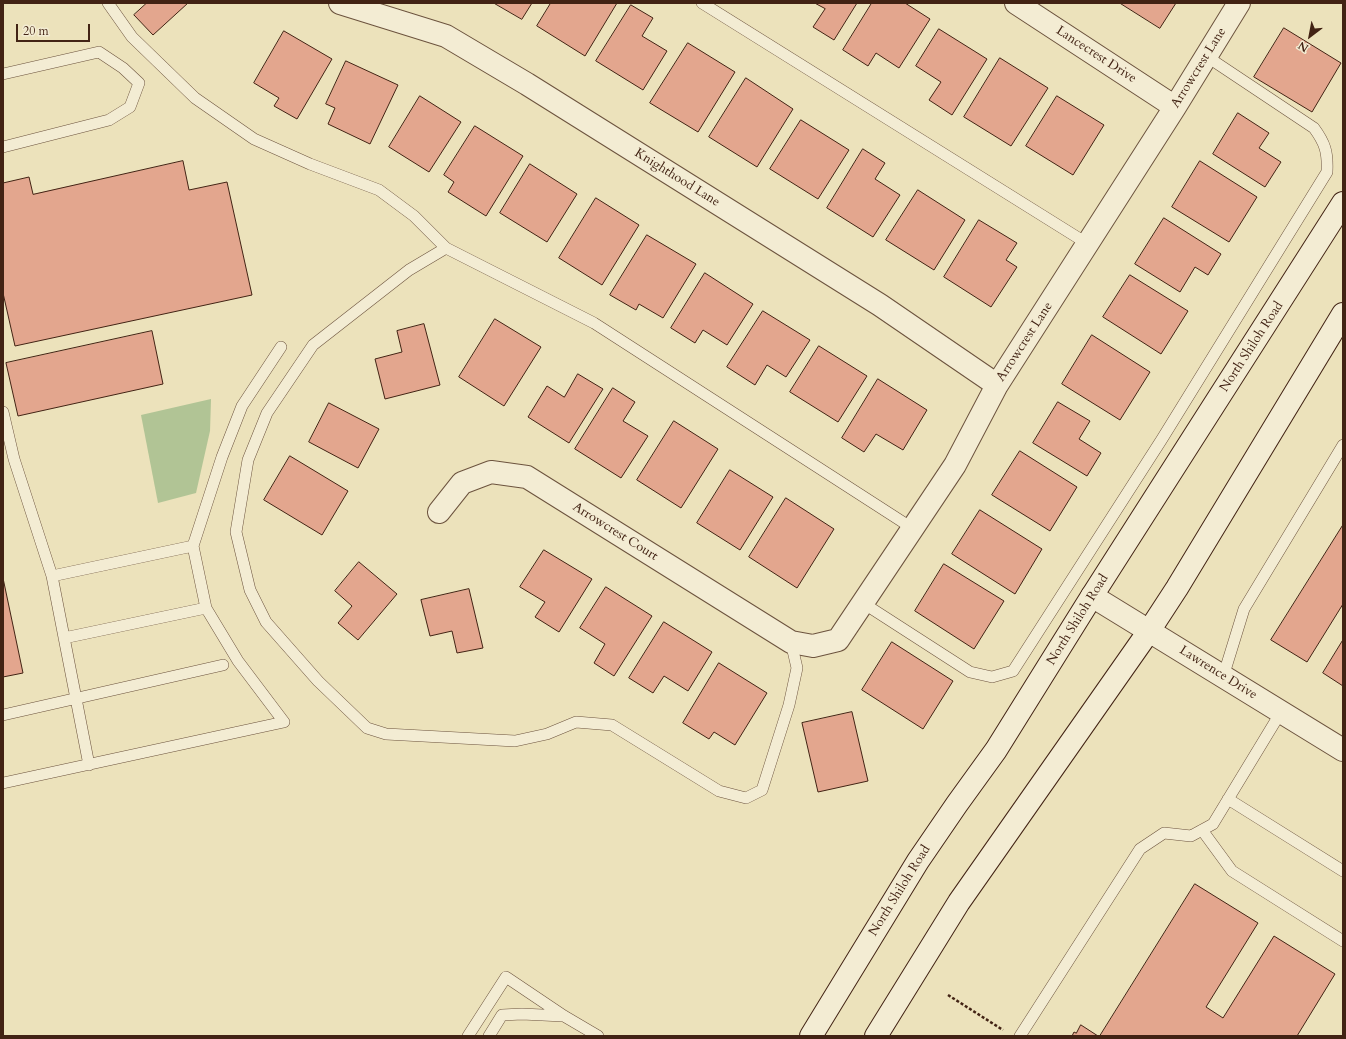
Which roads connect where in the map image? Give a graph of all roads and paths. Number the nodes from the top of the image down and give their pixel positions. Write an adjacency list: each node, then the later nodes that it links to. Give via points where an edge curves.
1 (108, 3): 12 (lane, via 132,37 195,98 254,139 379,190 414,216)
2 (340, 3): 15 (street, Knighthood Lane, via 446,36 880,305)
3 (702, 3): 11 (lane)
4 (1016, 3): 8 (street, Lancecrest Drive)
5 (1239, 3): 6 (street, Arrowcrest Lane)
6 (1206, 56): 8 (street, Arrowcrest Lane); 24 (lane, via 1314,128 1328,156 1327,172 1162,439 1013,671 992,677 970,672)
7 (3, 74): 9 (lane, via 99,52 123,68 139,83 130,107 109,120)
8 (1175, 107): 11 (street, Arrowcrest Lane)
9 (3, 147)
10 (1343, 203): 23 (street, North Shiloh Road)
11 (1088, 244): 15 (street, Arrowcrest Lane)
12 (446, 248): 20 (lane, via 594,322); 28 (lane, via 409,270 313,345 267,413 248,460 236,532 250,590 266,622 318,680 367,728 386,734 515,741 547,734 576,722 612,725 719,791 746,798 762,790 789,705 797,668)
13 (1343, 314): 26 (street)
14 (281, 347): 21 (lane, via 242,406)
15 (997, 385): 20 (street, Arrowcrest Lane, via 955,465)
16 (3, 412): 17 (lane)
17 (5, 428): 22 (lane)
18 (1343, 445): 30 (lane, via 1244,609)
19 (439, 512): 28 (street, Arrowcrest Court, via 462,483 491,472 527,477)
20 (912, 528): 24 (street, Arrowcrest Lane)
21 (192, 546): 22 (lane); 25 (lane)
22 (52, 576): 27 (lane)
23 (1092, 596): 26 (street, Lawrence Drive); 47 (street, North Shiloh Road, via 996,750 918,861)
24 (863, 604): 28 (street, Arrowcrest Lane, via 838,640 813,646)
25 (206, 608): 27 (lane); 35 (lane, via 238,661 284,722)
26 (1149, 631): 30 (street, Lawrence Drive); 48 (street, via 959,902)
27 (64, 638): 31 (lane)
28 (791, 642)
29 (223, 665): 31 (lane)
30 (1223, 677): 32 (street, Lawrence Drive)
31 (76, 698): 33 (lane); 35 (lane)
32 (1281, 712): 34 (street, Lawrence Drive); 37 (lane)
33 (3, 715)
34 (1343, 750)
35 (89, 765): 36 (lane)
36 (3, 783)
37 (1228, 799): 38 (lane, via 1213,824); 39 (lane)
38 (1202, 830): 40 (lane, via 1232,871); 49 (lane, via 1191,836 1164,833 1140,849)
39 (1343, 871)
40 (1343, 941)
41 (948, 995): 43 (path)
42 (564, 1016): 44 (lane, via 506,977); 45 (lane, via 502,1015); 46 (lane)
43 (1003, 1031)
44 (468, 1036)
45 (489, 1036)
46 (598, 1036)
47 (812, 1036)
48 (876, 1036)
49 (1020, 1036)

